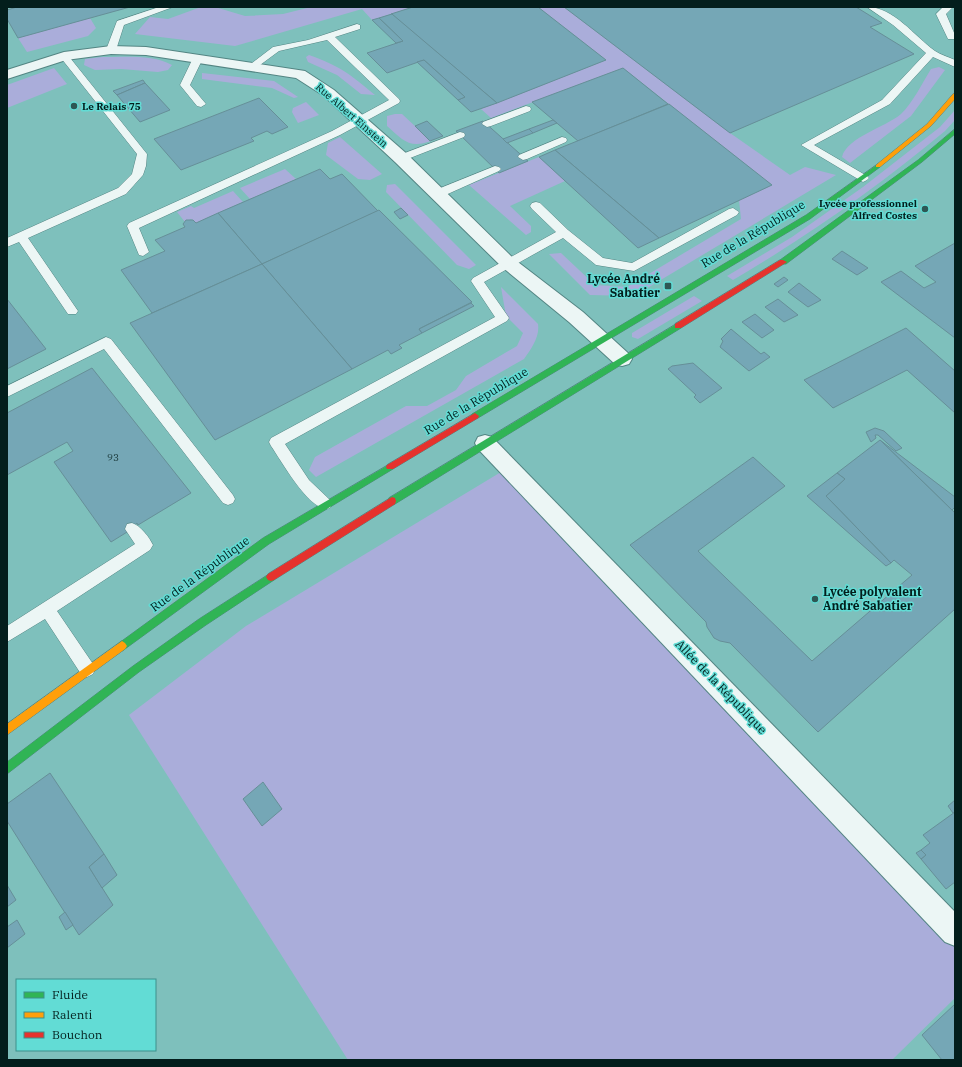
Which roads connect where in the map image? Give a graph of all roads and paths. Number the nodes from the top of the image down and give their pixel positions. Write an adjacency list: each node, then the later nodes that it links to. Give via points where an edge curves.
1 (168, 7): 7 (lane, via 120,23)
2 (872, 7): 8 (lane)
3 (948, 7): 6 (lane, via 941,14)
4 (357, 27): 5 (lane)
5 (329, 36): 12 (lane, via 276,49); 17 (lane, via 395,101)
6 (951, 38)
7 (112, 50): 9 (street, Rue Albert Einstein); 10 (street, Rue Albert Einstein, via 146,51)
8 (932, 53): 11 (lane); 25 (lane, via 886,102 806,145)
9 (64, 56): 13 (street, Rue Albert Einstein); 30 (lane, via 142,154 142,167 135,179 122,191)
10 (198, 58): 12 (street, Rue Albert Einstein); 15 (lane, via 185,85)
11 (955, 64)
12 (253, 66): 17 (street, Rue Albert Einstein, via 292,72 310,79)
13 (7, 75)
14 (955, 95): 25 (main road, Rue de la République, via 942,114 931,124)
15 (201, 104)
16 (526, 109): 18 (lane)
17 (357, 120): 23 (street, Rue Albert Einstein); 32 (lane, via 336,133 134,226)
18 (487, 124)
19 (955, 132): 36 (main road, via 790,257)
20 (460, 135): 23 (lane)
21 (562, 140): 22 (lane)
22 (523, 157)
23 (401, 158): 26 (street, Rue Albert Einstein)
24 (496, 169): 26 (lane)
25 (863, 178): 35 (main road, Rue de la République, via 808,216)
26 (437, 194): 33 (street, Rue Albert Einstein)
27 (536, 206): 29 (lane)
28 (733, 212): 29 (lane, via 634,267 600,262)
29 (564, 233): 33 (lane)
30 (21, 236): 31 (lane); 34 (lane)
31 (7, 243)
32 (142, 252)
33 (508, 262): 35 (street, Rue Albert Einstein); 40 (lane, via 477,281 502,318 276,442 304,484)
34 (72, 311)
35 (603, 340): 36 (street, Rue Albert Einstein); 40 (main road, Rue de la République)
36 (622, 359): 38 (main road)
37 (7, 392): 39 (lane, via 106,342)
38 (486, 443): 46 (main road, via 220,609 66,720); 47 (street, Allée de la République)
39 (228, 498)
40 (325, 504): 44 (main road, Rue de la République, via 266,541)
41 (132, 529): 42 (lane, via 144,545)
42 (47, 609): 43 (lane); 44 (lane)
43 (7, 635)
44 (87, 669): 45 (main road, Rue de la République)
45 (7, 730)
46 (7, 769)
47 (955, 932)

